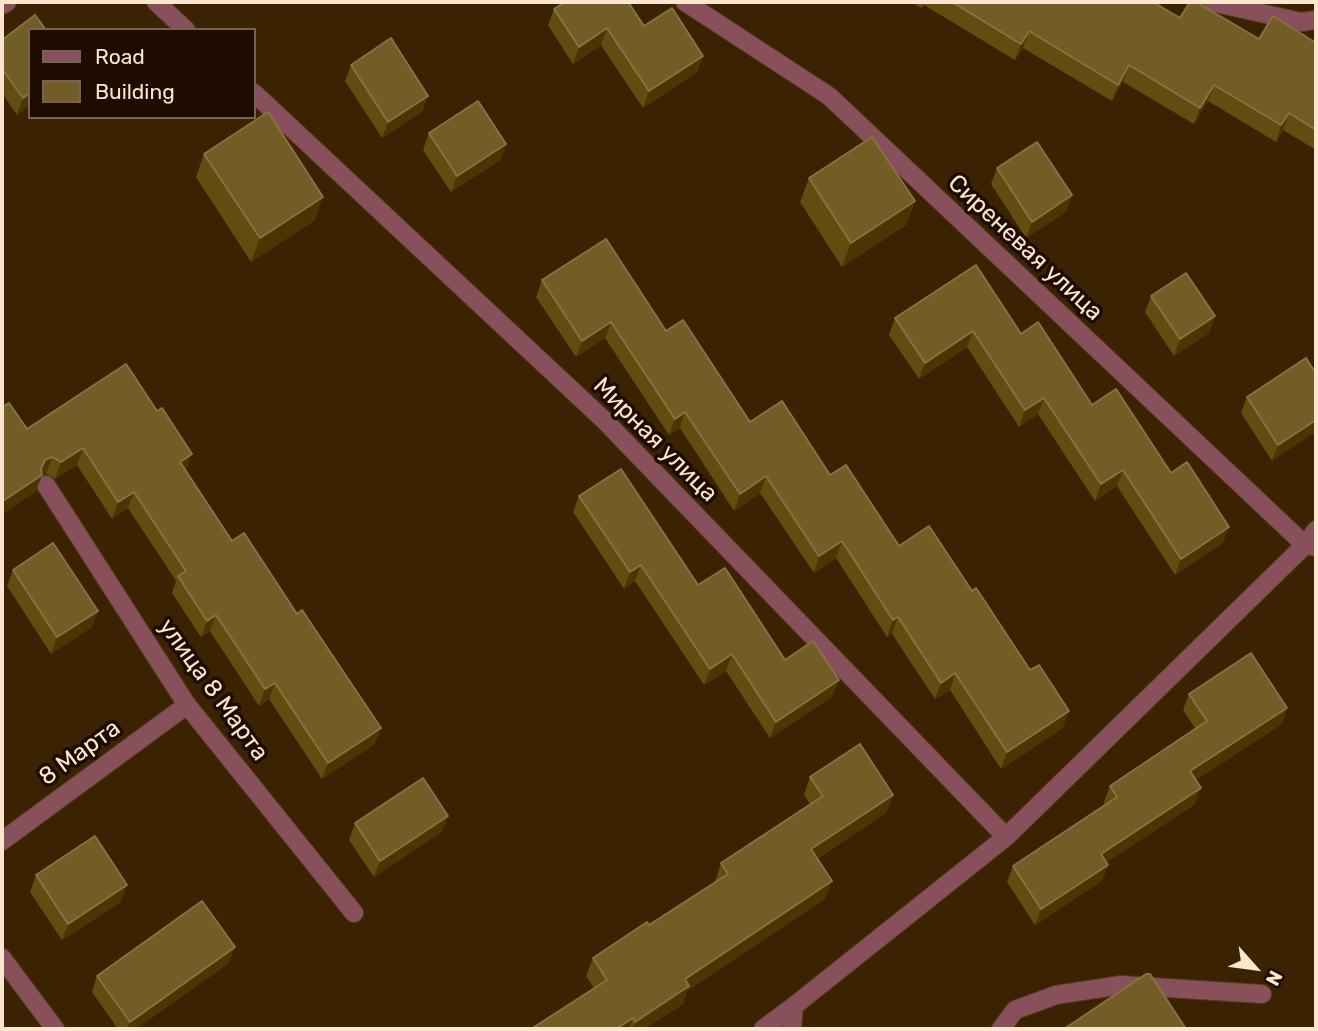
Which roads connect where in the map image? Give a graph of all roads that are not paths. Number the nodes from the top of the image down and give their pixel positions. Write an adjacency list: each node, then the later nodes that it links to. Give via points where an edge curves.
1 (7, 2): 5 (street)
2 (156, 2): 7 (street)
3 (685, 2): 11 (street, Сиреневая улица, via 829,96)
4 (1213, 2): 6 (street, via 1301,22)
5 (2, 5)
6 (1316, 20)
7 (184, 28)
8 (256, 95): 13 (street, Мирная улица, via 604,421)
9 (46, 485): 12 (street, улица 8 Марта)
10 (1316, 530): 11 (street)
11 (1311, 546): 13 (street)
12 (187, 705): 14 (street, 8 Марта); 15 (street, улица 8 Марта)
13 (1006, 837): 18 (street)
14 (2, 841)
15 (354, 913)
16 (2, 958): 19 (street)
17 (1262, 994): 22 (street, via 1121,985 1056,995 1015,1010)
18 (794, 1006): 20 (street); 21 (street)
19 (55, 1029)
20 (763, 1029)
21 (792, 1029)
22 (1001, 1029)

